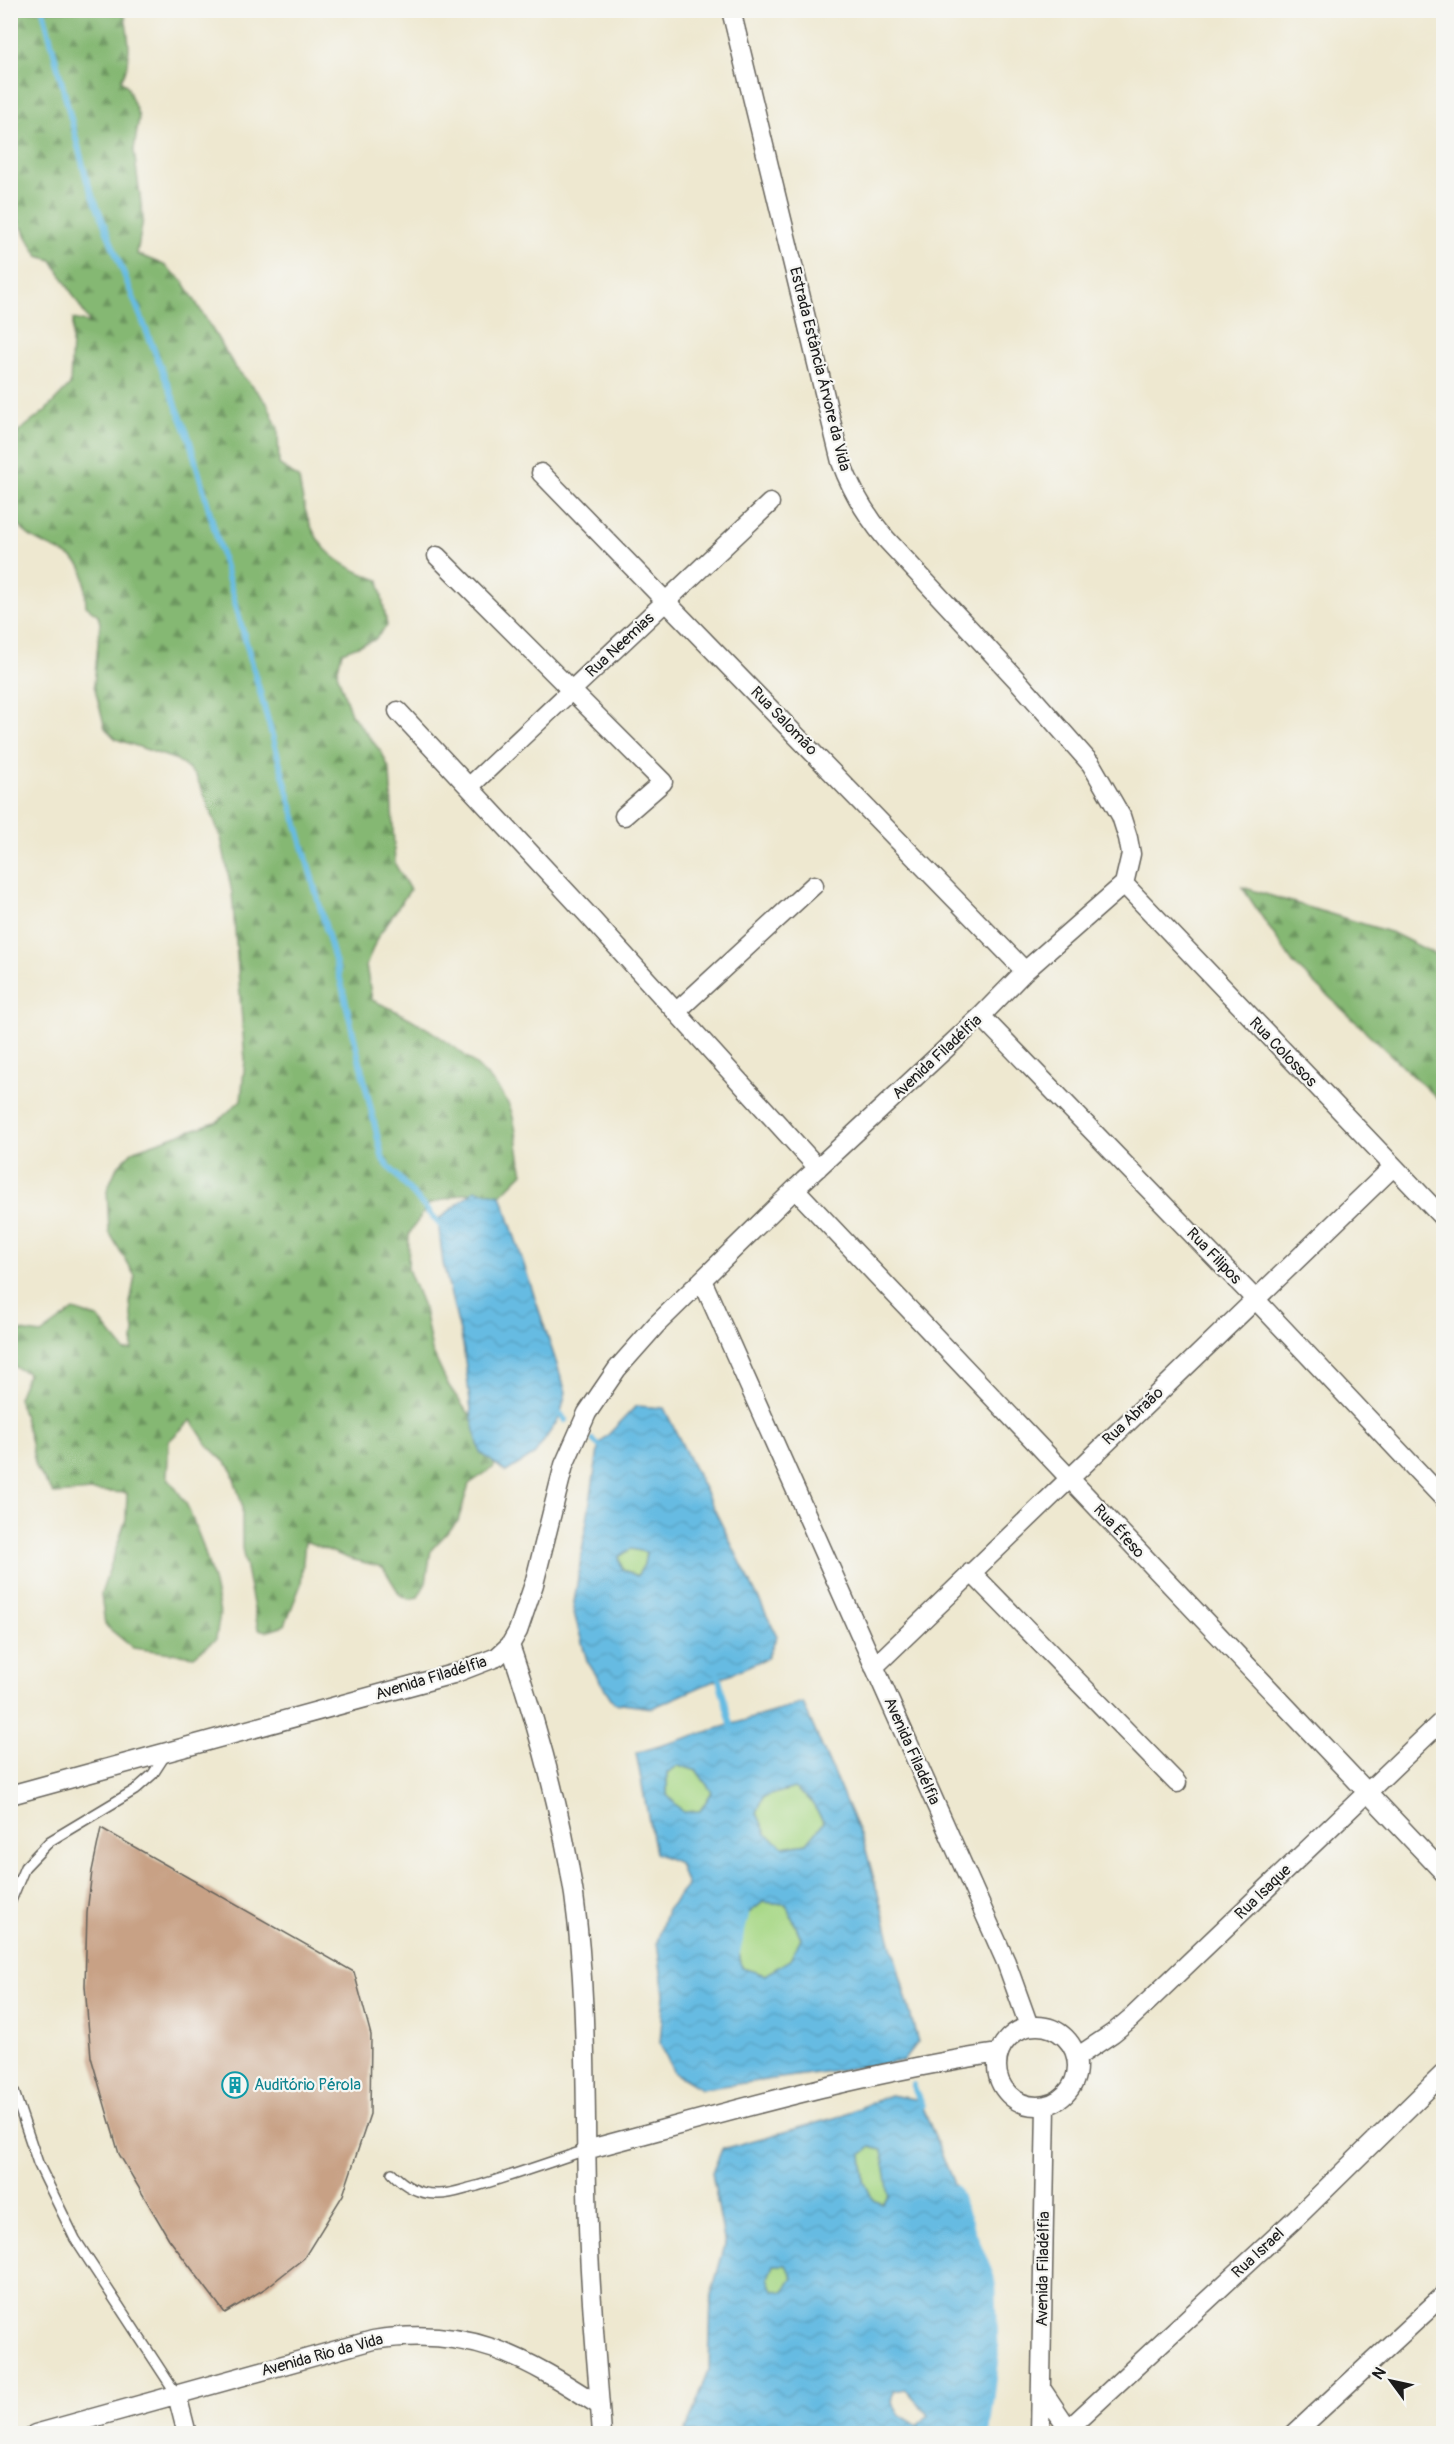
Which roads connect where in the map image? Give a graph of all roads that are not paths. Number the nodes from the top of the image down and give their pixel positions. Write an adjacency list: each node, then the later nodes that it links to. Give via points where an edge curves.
1 (731, 10): 10 (street, Estrada Estância Árvore da Vida, via 841,462 852,490 886,539 1091,764 1121,816 1131,854)
2 (541, 473): 5 (street, Rua Salomão)
3 (770, 503): 5 (street, Rua Neemias)
4 (437, 556): 6 (street)
5 (666, 600): 6 (street, Rua Neemias); 12 (street, Rua Salomão)
6 (572, 690): 8 (street, Rua Neemias); 9 (street, via 663,782)
7 (398, 711): 8 (street)
8 (469, 787): 13 (street)
9 (624, 816)
10 (1124, 884): 12 (street, Avenida Filadélfia); 15 (street, Rua Colossos)
11 (813, 885): 13 (street)
12 (1025, 971): 14 (street, Avenida Filadélfia)
13 (676, 1011): 16 (street)
14 (981, 1016): 16 (street, Avenida Filadélfia); 20 (street, Rua Filipos)
15 (1393, 1167): 18 (street, Rua Colossos); 20 (street, Rua Abraão)
16 (818, 1168): 17 (street, Avenida Filadélfia)
17 (795, 1189): 19 (street, Avenida Filadélfia); 21 (street, Rua Éfeso)
18 (1443, 1219)
19 (702, 1280): 24 (street, Avenida Filadélfia, via 617,1369 587,1413 564,1465 525,1614); 25 (street, Avenida Filadélfia)
20 (1256, 1300): 21 (street, Rua Abraão); 22 (street, Rua Filipos)
21 (1069, 1477): 23 (street, Rua Abraão); 29 (street, Rua Éfeso)
22 (1443, 1499)
23 (971, 1572): 25 (street, Rua Abraão); 28 (street)
24 (510, 1645): 27 (street, Avenida Filadélfia, via 497,1657 453,1674); 39 (street, via 550,1775 574,1896 580,1952)
25 (874, 1667): 33 (street, Avenida Filadélfia, via 1006,1962)
26 (1443, 1719): 29 (street, Rua Isaque)
27 (166, 1754): 30 (street, Avenida Filadélfia); 32 (lane, via 153,1774 135,1790 50,1841 25,1867)
28 (1176, 1783)
29 (1367, 1792): 31 (street, Rua Éfeso); 35 (street, Rua Isaque, via 1131,2018)
30 (10, 1795)
31 (1443, 1872)
32 (10, 1903)
33 (1029, 2026): 34 (street, via 1016,2031); 35 (street, via 1045,2025 1059,2031 1071,2042)
34 (999, 2053): 38 (street, via 997,2067 1007,2093 1031,2106); 39 (street, via 782,2098)
35 (1077, 2057): 38 (street, via 1077,2073 1071,2087 1060,2099)
36 (1443, 2073): 45 (street, Rua Israel, via 1296,2218)
37 (10, 2080): 43 (lane, via 38,2163 75,2239)
38 (1046, 2105): 42 (street, Avenida Filadélfia)
39 (586, 2150): 40 (lane, via 447,2194 413,2190); 44 (street)
40 (392, 2173)
41 (1443, 2295): 50 (street)
42 (1041, 2388): 45 (street); 49 (street, Avenida Filadélfia)
43 (177, 2395): 44 (street, Avenida Rio da Vida, via 374,2340 406,2335 445,2336 484,2344 533,2366); 46 (street, Avenida Rio da Vida); 47 (street)
44 (600, 2406): 48 (street)
45 (1068, 2432)
46 (35, 2433)
47 (188, 2433)
48 (602, 2433)
49 (1040, 2433)
50 (1294, 2433)

